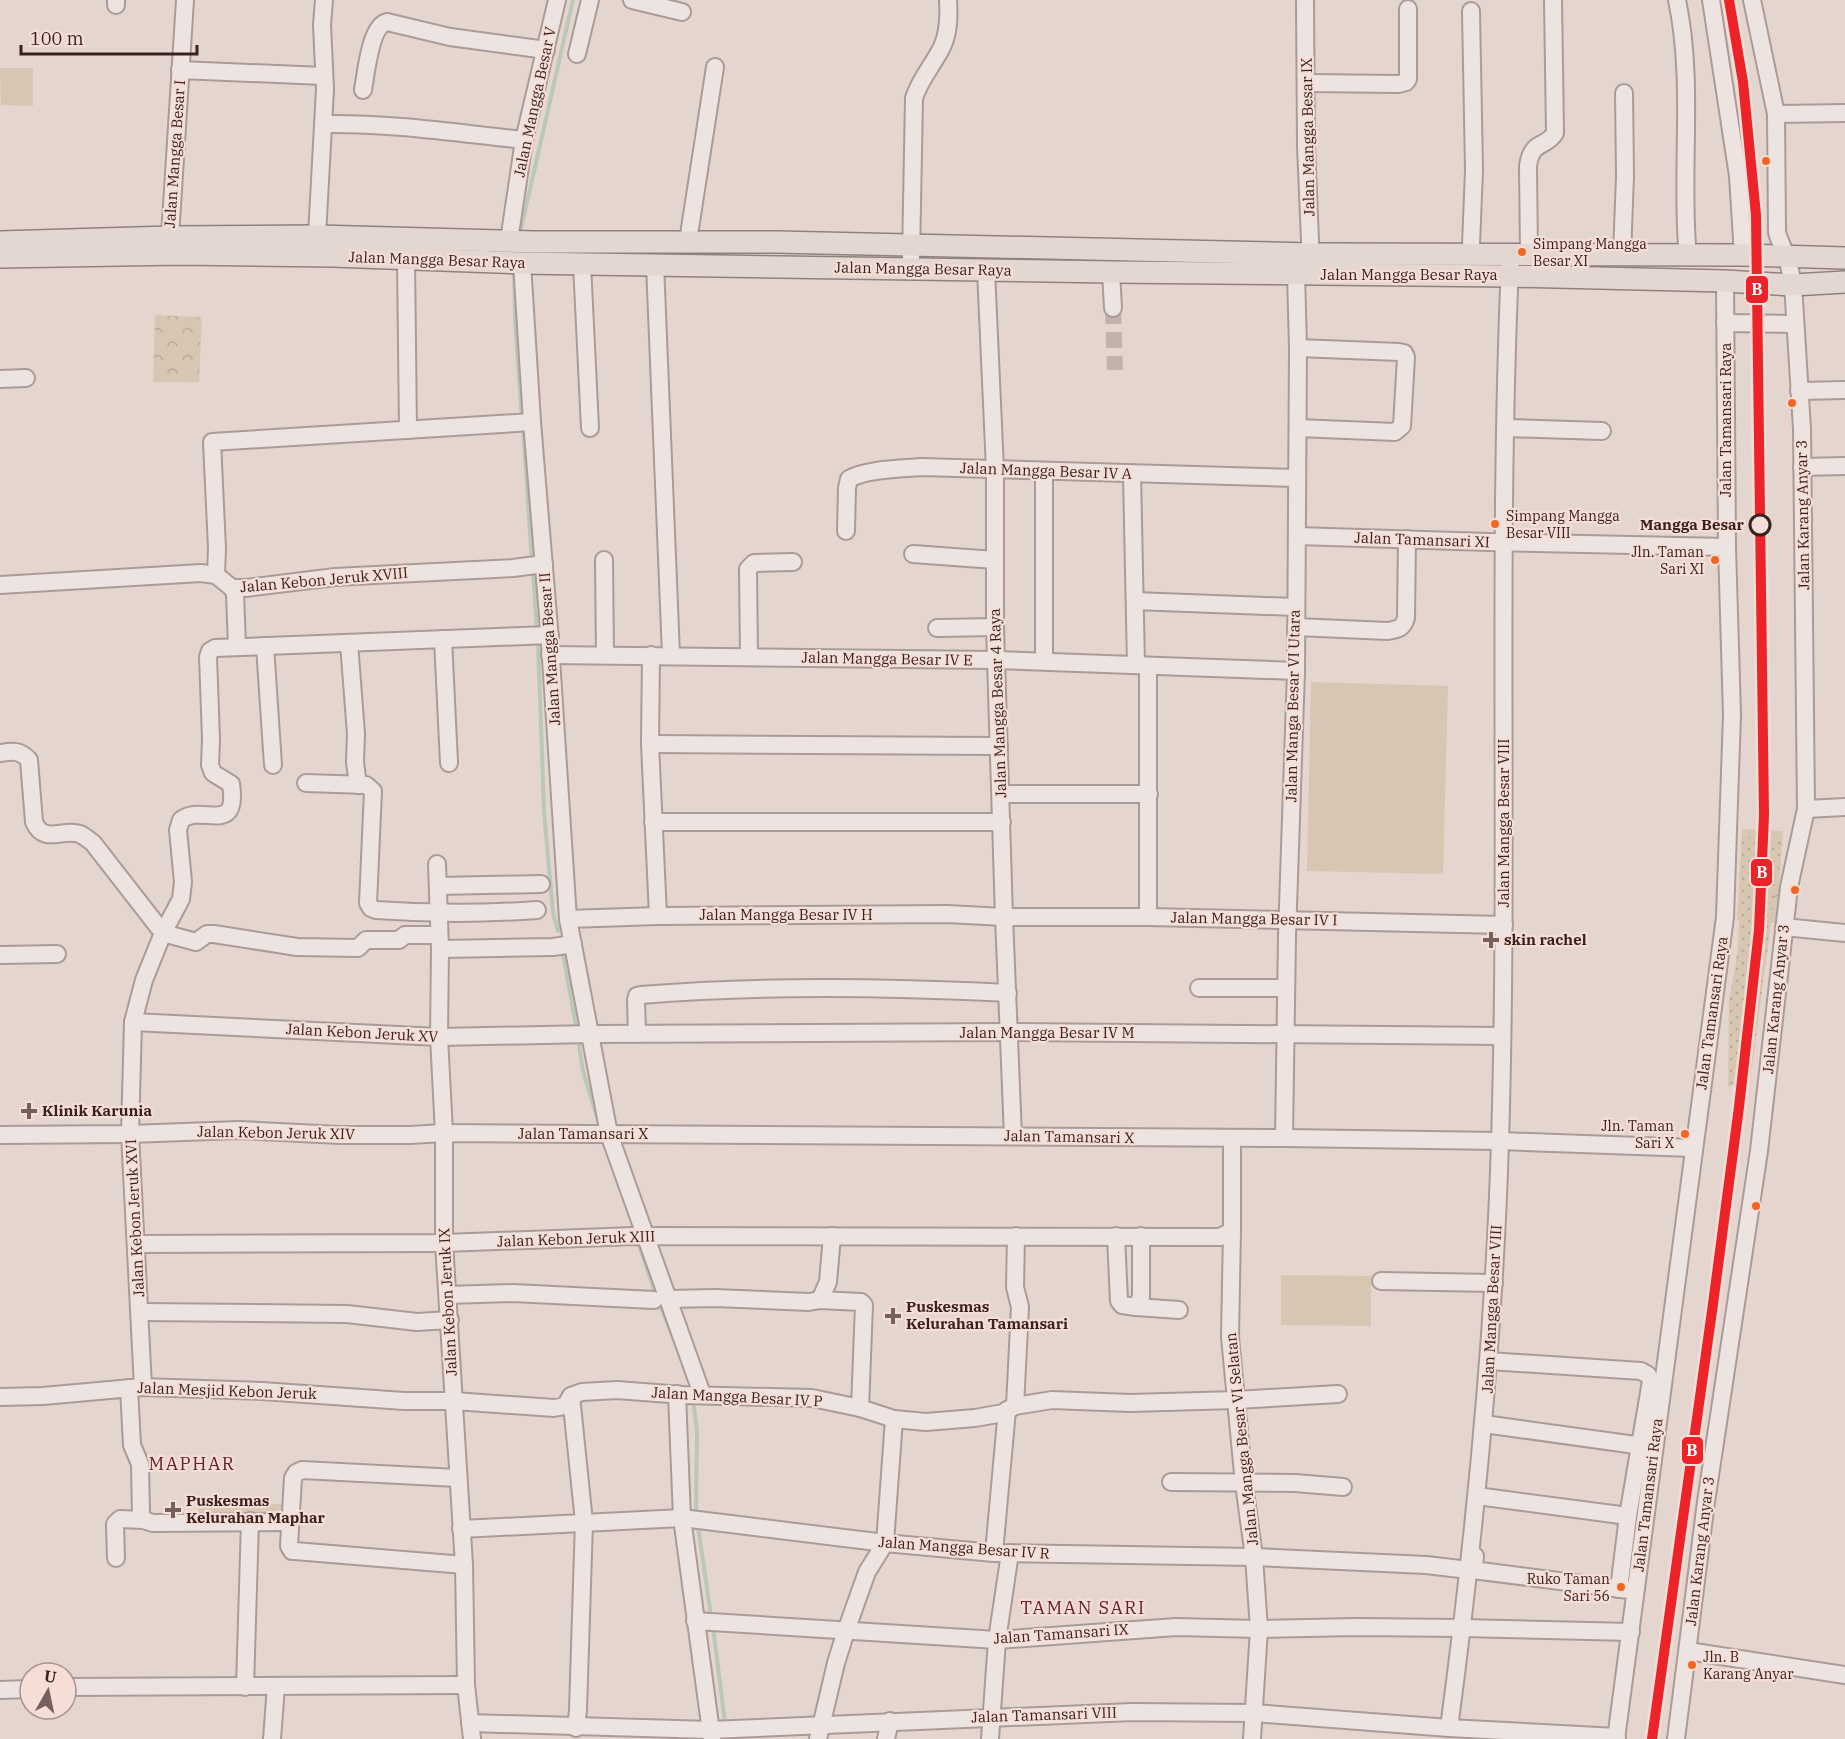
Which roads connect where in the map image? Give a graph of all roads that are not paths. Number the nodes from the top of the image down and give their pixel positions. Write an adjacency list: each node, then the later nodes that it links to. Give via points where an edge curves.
1 (185, 0): 18 (street, Jalan Mangga Besar I)
2 (324, 0): 19 (street)
3 (557, 0): 15 (street, Jalan Mangga Besar V)
4 (590, 0): 16 (street)
5 (632, 0): 14 (street)
6 (948, 0): 33 (street, via 945,38 914,98)
7 (1305, 0): 20 (street, Jalan Mangga Besar IX)
8 (1553, 0): 42 (street, Jalan Mangga Besar VIII, via 1555,133 1535,147 1530,156)
9 (1677, 0): 35 (street, via 1687,100)
10 (1712, 0): 38 (street, via 1738,176)
11 (1752, 0): 24 (street, Jalan Karang Anyar 3)
12 (1408, 9): 20 (street, via 1406,82)
13 (1471, 11): 34 (street)
14 (682, 12)
15 (546, 50): 21 (street, via 381,23 373,40); 26 (street, Jalan Mangga Besar V)
16 (577, 54)
17 (715, 67): 31 (street)
18 (180, 70): 19 (street); 28 (street, Jalan Mangga Besar I)
19 (323, 76): 25 (street)
20 (1306, 83): 48 (street, Jalan Mangga Besar IX)
21 (363, 90)
22 (1624, 93): 37 (street)
23 (1845, 113): 24 (street)
24 (1776, 114): 39 (street, Jalan Karang Anyar 3, via 1777,232)
25 (324, 124): 26 (street, via 468,132); 27 (street)
26 (524, 140): 29 (street, Jalan Mangga Besar V)
27 (317, 236): 28 (main road, Jalan Mangga Besar Raya); 32 (main road, Jalan Mangga Besar Raya, via 372,231)
28 (170, 237): 36 (main road, Jalan Mangga Besar Raya)
29 (516, 238): 31 (main road, Jalan Mangga Besar Raya, via 591,236); 32 (main road, Jalan Mangga Besar Raya)
30 (0, 242): 36 (main road, Jalan Mangga Besar Raya)
31 (697, 242): 33 (main road, Jalan Mangga Besar Raya); 46 (main road)
32 (399, 244): 36 (main road, Jalan Mangga Besar Raya, via 180,254); 43 (main road, Jalan Mangga Besar Raya); 66 (street)
33 (911, 245): 47 (street); 48 (main road, Jalan Mangga Besar Raya, via 1068,243)
34 (1471, 245)
35 (1687, 245)
36 (55, 248): 40 (main road, Jalan Mangga Besar Raya)
37 (1622, 255): 38 (main road, Jalan Mangga Besar Raya); 42 (main road, Jalan Mangga Besar Raya)
38 (1743, 255): 39 (main road, Jalan Mangga Besar Raya)
39 (1786, 255): 41 (main road, Jalan Mangga Besar Raya); 53 (street, Jalan Karang Anyar 3)
40 (0, 257)
41 (1836, 258): 52 (main road, via 1822,268 1825,279)
42 (1516, 262): 48 (main road, Jalan Mangga Besar Raya); 48 (main road, Jalan Mangga Besar Raya, via 1424,250); 51 (main road, Jalan Mangga Besar Raya); 65 (street, Jalan Mangga Besar VIII)
43 (517, 263): 44 (main road, Jalan Mangga Besar Raya); 62 (street, Jalan Mangga Besar II)
44 (582, 264): 45 (main road, Jalan Mangga Besar Raya); 63 (street)
45 (655, 264): 46 (main road, Jalan Mangga Besar Raya); 100 (street)
46 (704, 265): 47 (main road, Jalan Mangga Besar Raya)
47 (911, 268): 49 (main road, Jalan Mangga Besar Raya)
48 (1306, 268): 50 (main road, Jalan Mangga Besar Raya); 57 (street, Jalan Manga Besar VI Utara)
49 (986, 270): 50 (main road, Jalan Mangga Besar Raya); 70 (street, Jalan Mangga Besar 4 Raya)
50 (1111, 272): 54 (street)
51 (1725, 281): 53 (main road, Jalan Mangga Besar Raya); 55 (street, Jalan Tamansari Raya)
52 (1837, 283): 53 (main road, Jalan Mangga Besar Raya)
53 (1793, 285): 56 (street, Jalan Karang Anyar 3)
54 (1113, 308)
55 (1725, 323): 56 (street); 78 (street, Jalan Tamansari Raya)
56 (1795, 324): 61 (street, Jalan Karang Anyar 3)
57 (1298, 348): 64 (street, Jalan Manga Besar VI Utara); 64 (street, via 1399,352 1406,357 1399,430)
58 (26, 378): 59 (street)
59 (0, 379)
60 (1845, 390): 61 (street)
61 (1798, 391): 69 (street, Jalan Karang Anyar 3)
62 (521, 422): 66 (street); 83 (street, Jalan Mangga Besar II)
63 (590, 428)
64 (1298, 428): 73 (street, Jalan Manga Besar VI Utara)
65 (1506, 428): 67 (street); 77 (street, Jalan Mangga Besar VIII)
66 (408, 430): 84 (street, via 212,442)
67 (1602, 431)
68 (1845, 466): 69 (street)
69 (1802, 467): 116 (street, Jalan Karang Anyar 3)
70 (995, 470): 71 (street, Jalan Mangga Besar IV A); 74 (street, Jalan Mangga Besar IV A, via 921,467 851,478 847,488); 81 (street, Jalan Mangga Besar 4 Raya)
71 (1044, 472): 72 (street, Jalan Mangga Besar IV A); 103 (street)
72 (1132, 478): 73 (street, Jalan Mangga Besar IV A); 87 (street)
73 (1297, 478): 75 (street, Jalan Manga Besar VI Utara)
74 (846, 531)
75 (1297, 536): 76 (street, Jalan Tamansari XI); 88 (street, Jalan Manga Besar VI Utara)
76 (1407, 539): 77 (street, Jalan Tamansari XI); 90 (street, via 1403,626 1388,631)
77 (1504, 542): 78 (street, Jalan Tamansari XI); 129 (street, Jalan Mangga Besar VIII)
78 (1727, 547): 155 (street, Jalan Tamansari Raya, via 1732,715 1725,917)
79 (913, 554): 81 (street)
80 (604, 560): 98 (street)
81 (995, 560): 89 (street, Jalan Mangga Besar 4 Raya)
82 (793, 562): 101 (street, via 754,563 748,569)
83 (542, 565): 86 (street, Jalan Kebon Jeruk XVIII, via 335,577); 92 (street, Jalan Mangga Besar II)
84 (216, 575): 85 (street); 86 (street, Jalan Kebon Jeruk XVIII)
85 (0, 585)
86 (232, 588): 96 (street)
87 (1135, 601): 88 (street); 104 (street)
88 (1295, 607): 90 (street, Jalan Manga Besar VI Utara)
89 (995, 627): 91 (street); 102 (street, Jalan Mangga Besar 4 Raya)
90 (1296, 627): 105 (street, Jalan Manga Besar VI Utara)
91 (937, 628)
92 (539, 635): 93 (street); 97 (street, Jalan Mangga Besar II)
93 (443, 639): 94 (street); 109 (street)
94 (349, 643): 95 (street); 112 (street)
95 (265, 646): 96 (street); 110 (street)
96 (237, 647): 131 (street, Jalan Kebon Jeruk XVI, via 215,648 208,657 210,765 213,773 231,784 233,794 228,813 189,815 181,820 181,899)
97 (550, 655): 98 (street, Jalan Mangga Besar IV E); 127 (street, Jalan Mangga Besar II)
98 (605, 655): 99 (street, Jalan Mangga Besar IV E)
99 (651, 655): 100 (street, Jalan Mangga Besar IV E); 106 (street)
100 (671, 655): 101 (street, Jalan Mangga Besar IV E)
101 (748, 657): 102 (street, Jalan Mangga Besar IV E)
102 (996, 660): 103 (street, Jalan Mangga Besar IV E); 107 (street, Jalan Mangga Besar 4 Raya)
103 (1044, 661): 104 (street, Jalan Mangga Besar IV E)
104 (1142, 665): 105 (street, Jalan Mangga Besar IV E); 114 (street)
105 (1296, 671): 128 (street, Jalan Manga Besar VI Utara)
106 (651, 744): 107 (street); 117 (street)
107 (999, 746): 113 (street, Jalan Mangga Besar 4 Raya)
108 (0, 753): 131 (street, via 16,751 29,760 38,830 47,835 78,834 93,843)
109 (449, 762)
110 (273, 765)
111 (306, 783): 112 (street)
112 (358, 785): 123 (street, via 371,788 374,795 369,905 376,910)
113 (1002, 794): 114 (street); 118 (street, Jalan Mangga Besar 4 Raya)
114 (1149, 794): 126 (street)
115 (1845, 807): 116 (street)
116 (1806, 809): 130 (street, Jalan Karang Anyar 3)
117 (653, 822): 118 (street); 124 (street)
118 (1002, 822): 125 (street, Jalan Mangga Besar 4 Raya)
119 (438, 864): 121 (street, Jalan Kebon Jeruk IX)
120 (541, 884): 121 (street)
121 (438, 886): 123 (street, Jalan Kebon Jeruk IX)
122 (537, 910): 123 (street)
123 (439, 914): 133 (street, Jalan Kebon Jeruk IX)
124 (658, 916): 125 (street, Jalan Mangga Besar IV H); 127 (street, Jalan Mangga Besar IV H)
125 (1004, 917): 126 (street, Jalan Mangga Besar IV I); 139 (street, Jalan Mangga Besar 4 Raya)
126 (1148, 918): 128 (street, Jalan Mangga Besar IV I)
127 (568, 919): 134 (street, Jalan Mangga Besar II)
128 (1288, 920): 129 (street, Jalan Mangga Besar IV I); 138 (street, Jalan Manga Besar VI Utara)
129 (1504, 925): 145 (street, Jalan Mangga Besar VIII)
130 (1784, 927): 132 (street); 212 (street, Jalan Karang Anyar 3, via 1758,1151 1707,1491)
131 (163, 933): 133 (street, via 196,942 214,934 297,947 358,948 366,940 399,940 405,935); 140 (street, Jalan Kebon Jeruk XVI)
132 (1845, 933)
133 (440, 942): 134 (street); 146 (street, Jalan Kebon Jeruk IX)
134 (565, 945): 143 (street, Jalan Mangga Besar II)
135 (57, 954): 136 (street)
136 (0, 955)
137 (1199, 988): 138 (street)
138 (1286, 988): 144 (street, Jalan Manga Besar VI Utara)
139 (1008, 993): 141 (street, Jalan Mangga Besar 4 Raya); 142 (street, via 857,987 641,994 636,1000)
140 (133, 1022): 146 (street, Jalan Kebon Jeruk XV); 148 (street, Jalan Kebon Jeruk XVI)
141 (1010, 1032): 142 (street, Jalan Mangga Besar IV M); 144 (street, Jalan Mangga Besar IV M); 151 (street, Jalan Mangga Besar 4 Raya)
142 (637, 1033): 143 (street, Jalan Mangga Besar IV M)
143 (588, 1034): 146 (street, Jalan Kebon Jeruk XV); 149 (street, Jalan Mangga Besar II)
144 (1286, 1036): 145 (street, Jalan Mangga Besar IV M); 153 (street, Jalan Manga Besar VI Utara)
145 (1502, 1036): 154 (street, Jalan Mangga Besar VIII)
146 (439, 1037): 147 (street, Jalan Kebon Jeruk IX)
147 (444, 1132): 148 (street, Jalan Kebon Jeruk XIV, via 340,1135 239,1130); 149 (street, Jalan Tamansari X); 162 (street, Jalan Kebon Jeruk IX)
148 (130, 1134): 150 (street, Jalan Kebon Jeruk XIV); 163 (street, Jalan Kebon Jeruk XVI)
149 (603, 1134): 151 (street, Jalan Tamansari X); 157 (street, Jalan Mangga Besar II)
150 (0, 1135)
151 (1013, 1136): 152 (street, Jalan Tamansari X)
152 (1232, 1138): 153 (street, Jalan Tamansari X); 156 (street, Jalan Mangga Besar VI Selatan)
153 (1284, 1138): 154 (street, Jalan Tamansari X)
154 (1500, 1141): 155 (street, Jalan Tamansari X); 165 (street, Jalan Mangga Besar VIII)
155 (1693, 1148): 185 (street, Jalan Tamansari Raya)
156 (1232, 1231): 161 (street, Jalan Kebon Jeruk XIII, via 1221,1237); 179 (street, Jalan Mangga Besar VI Selatan, via 1230,1337)
157 (642, 1236): 158 (street, Jalan Kebon Jeruk XIII); 162 (street, Jalan Kebon Jeruk XIII); 167 (street, Jalan Mangga Besar II)
158 (832, 1236): 159 (street, Jalan Kebon Jeruk XIII); 168 (street, via 828,1282)
159 (1016, 1236): 160 (street, Jalan Kebon Jeruk XIII); 182 (street, via 1015,1287 1020,1307)
160 (1116, 1236): 161 (street, Jalan Kebon Jeruk XIII); 169 (street, via 1119,1301)
161 (1142, 1236): 169 (street, via 1142,1297)
162 (444, 1243): 163 (street, Jalan Kebon Jeruk XIII); 166 (street, Jalan Kebon Jeruk IX)
163 (136, 1244): 171 (street, Jalan Kebon Jeruk XVI)
164 (1381, 1281): 165 (street)
165 (1494, 1283): 173 (street, Jalan Mangga Besar VIII)
166 (448, 1295): 167 (street, via 513,1293); 172 (street, Jalan Kebon Jeruk IX)
167 (661, 1300): 168 (street); 175 (street, Jalan Mangga Besar II)
168 (820, 1300): 181 (street, via 864,1305)
169 (1136, 1307): 170 (street)
170 (1179, 1310)
171 (140, 1312): 172 (street, via 347,1314 417,1322); 174 (street, Jalan Kebon Jeruk XVI)
172 (450, 1320): 180 (street, Jalan Kebon Jeruk IX)
173 (1492, 1361): 184 (street, Jalan Mangga Besar VIII); 185 (street, via 1641,1371 1651,1382)
174 (136, 1388): 178 (street, Jalan Mesjid Kebon Jeruk); 180 (street, Jalan Mesjid Kebon Jeruk); 192 (street, Jalan Kebon Jeruk XVI, via 132,1445 141,1464)
175 (690, 1394): 177 (street, Jalan Mangga Besar IV P, via 617,1390); 181 (street, Jalan Mangga Besar IV P, via 812,1398); 193 (street, Jalan Mangga Besar II)
176 (1338, 1394): 179 (street, Jalan Mangga Besar IV P)
177 (571, 1396): 180 (street, Jalan Mangga Besar IV P, via 565,1406 554,1408); 196 (street)
178 (0, 1397)
179 (1236, 1400): 182 (street, Jalan Mangga Besar IV P, via 1052,1400); 188 (street, Jalan Mangga Besar VI Selatan)
180 (454, 1401): 186 (street, Jalan Kebon Jeruk IX)
181 (860, 1408): 183 (street, Jalan Mangga Besar IV P)
182 (1011, 1408): 183 (street, Jalan Mangga Besar IV P, via 956,1420); 199 (street)
183 (894, 1419): 198 (street)
184 (1487, 1424): 185 (street); 190 (street, Jalan Mangga Besar VIII)
185 (1647, 1447): 191 (street); 205 (street, Jalan Tamansari Raya)
186 (457, 1478): 195 (street, via 302,1470 293,1478); 197 (street, Jalan Kebon Jeruk IX)
187 (1171, 1482): 188 (street)
188 (1244, 1484): 189 (street); 200 (street, Jalan Mangga Besar VI Selatan)
189 (1343, 1487)
190 (1480, 1496): 191 (street); 203 (street, Jalan Mangga Besar VIII)
191 (1628, 1516): 204 (street)
192 (143, 1520): 194 (street); 201 (street, via 120,1519 115,1524)
193 (695, 1520): 196 (street, Jalan Mangga Besar IV R); 198 (street, Jalan Mangga Besar IV R); 206 (street, Jalan Mangga Besar II)
194 (250, 1521): 195 (street); 217 (street)
195 (290, 1522): 202 (street, via 292,1551)
196 (584, 1522): 197 (street, Jalan Mangga Besar IV R); 223 (street)
197 (461, 1529): 202 (street, Jalan Kebon Jeruk IX)
198 (885, 1543): 199 (street, Jalan Mangga Besar IV R); 209 (street, via 867,1572)
199 (1002, 1553): 200 (street, Jalan Mangga Besar IV R); 211 (street)
200 (1254, 1557): 203 (street, Jalan Mangga Besar IV R); 208 (street, Jalan Mangga Besar VI Selatan)
201 (116, 1558)
202 (464, 1565): 214 (street, Jalan Kebon Jeruk IX)
203 (1471, 1570): 204 (street); 207 (street)
204 (1619, 1589): 205 (street)
205 (1636, 1591): 210 (street, Jalan Tamansari Raya)
206 (706, 1621): 209 (street, Jalan Tamansari IX); 226 (street, Jalan Mangga Besar II)
207 (1462, 1628): 208 (street, Jalan Tamansari IX); 210 (street, Jalan Tamansari IX); 224 (street)
208 (1259, 1629): 211 (street, Jalan Tamansari IX, via 1150,1627); 220 (street, Jalan Mangga Besar VI Selatan)
209 (846, 1631): 211 (street, Jalan Tamansari IX); 227 (street)
210 (1631, 1632): 228 (street, Jalan Tamansari Raya)
211 (997, 1640): 221 (street)
212 (1688, 1651): 213 (street); 233 (street, Jalan Karang Anyar 3)
213 (1845, 1675)
214 (466, 1685): 215 (street); 225 (street, Jalan Kebon Jeruk IX)
215 (276, 1686): 217 (street); 229 (street)
216 (78, 1687): 217 (street)
217 (245, 1687)
218 (18, 1689): 219 (street)
219 (0, 1690)
220 (1254, 1713): 221 (street, Jalan Tamansari VIII, via 1132,1712); 224 (street, Jalan Tamansari VIII); 232 (street, Jalan Mangga Besar VI Selatan)
221 (992, 1718): 222 (street, Jalan Tamansari VIII); 231 (street)
222 (890, 1721): 227 (street, Jalan Tamansari VIII); 230 (street)
223 (576, 1728): 225 (street, Jalan Tamansari VIII); 226 (street, Jalan Tamansari VIII)
224 (1449, 1728): 228 (street, Jalan Tamansari VIII)
225 (471, 1731)
226 (718, 1731): 227 (street, Jalan Tamansari VIII)
227 (819, 1732)
228 (1617, 1738)
229 (272, 1739)
230 (886, 1739)
231 (990, 1739)
232 (1252, 1739)
233 (1677, 1739)

